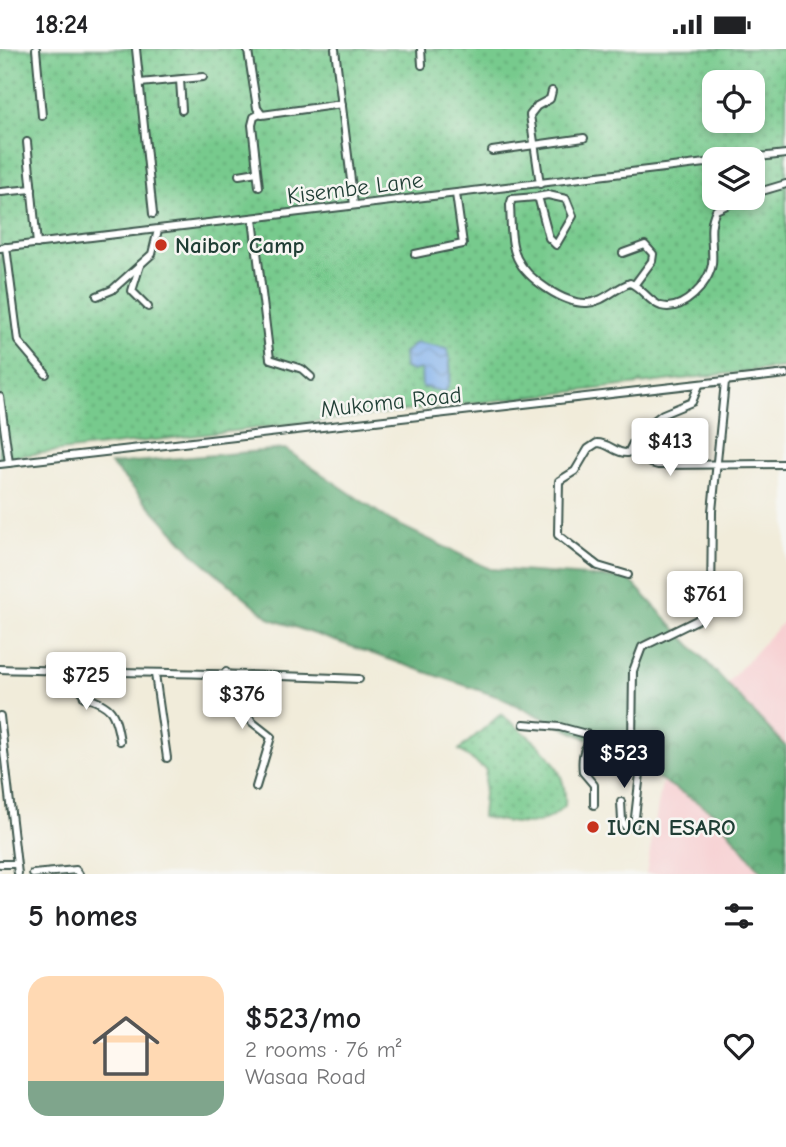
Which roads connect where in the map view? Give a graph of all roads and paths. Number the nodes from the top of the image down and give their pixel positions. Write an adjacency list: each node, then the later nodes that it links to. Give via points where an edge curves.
1 (36, 49): 14 (street)
2 (136, 49): 9 (street)
3 (335, 49): 11 (street)
4 (421, 49): 6 (street)
5 (248, 51): 13 (street)
6 (422, 65)
7 (203, 77): 8 (street)
8 (180, 80): 9 (street); 12 (street)
9 (140, 83): 34 (street)
10 (552, 90): 17 (street, via 550,99 530,115)
11 (342, 104): 13 (street); 32 (street)
12 (182, 110)
13 (260, 114): 22 (street, via 251,125)
14 (43, 116)
15 (584, 138): 17 (street)
16 (27, 142): 27 (street)
17 (534, 145): 18 (street); 24 (street)
18 (492, 151)
19 (786, 153): 20 (street)
20 (765, 156)
21 (702, 164): 24 (street, Kisembe Lane)
22 (257, 172): 23 (street); 26 (street)
23 (239, 175)
24 (540, 184): 30 (street, Kisembe Lane)
25 (786, 184): 28 (street)
26 (259, 187)
27 (32, 189): 29 (street); 37 (street)
28 (765, 190)
29 (1, 192)
30 (456, 194): 32 (street, Kisembe Lane); 40 (street, via 463,244)
31 (536, 197): 31 (street, via 549,238 556,245 573,216 570,205 555,196); 42 (street, via 517,198 510,205 516,257 526,272 575,302 602,300 627,283)
32 (354, 205): 35 (street, Kisembe Lane)
33 (716, 210): 42 (street, via 711,225 711,267 691,297 663,306)
34 (153, 214)
35 (253, 219): 36 (street, Kisembe Lane); 47 (street, via 270,359 302,369)
36 (158, 230): 37 (street, Kisembe Lane); 41 (street, via 153,252)
37 (37, 244): 38 (street, Kisembe Lane)
38 (3, 247): 46 (street, via 18,341)
39 (623, 253): 42 (street, via 645,245 653,254)
40 (415, 254)
41 (141, 264): 43 (street, via 112,290); 44 (street, via 132,291)
42 (635, 284)
43 (97, 296)
44 (148, 307)
45 (786, 373): 48 (street, Mukoma Road)
46 (46, 374)
47 (311, 377)
48 (725, 382): 49 (street, Mukoma Road); 55 (street)
49 (699, 385): 51 (street, via 692,402 670,410 638,433); 52 (street, Mukoma Road)
50 (0, 397): 52 (street)
51 (631, 450): 55 (street, via 643,450 651,463 658,465); 56 (street, via 623,454 603,443 591,445 575,471 561,478 558,499 558,535 598,566)
52 (9, 463): 53 (street, Mukoma Road)
53 (0, 464)
54 (786, 464): 55 (street)
55 (715, 465): 66 (street, via 711,605 697,620 642,647 636,657)
56 (628, 575)
57 (0, 669): 58 (street)
58 (76, 672): 60 (street); 65 (street, via 84,697 103,702 111,710)
59 (226, 672): 60 (street); 61 (street); 68 (street, via 252,722 271,737)
60 (155, 674): 67 (street)
61 (359, 679)
62 (0, 716): 72 (street)
63 (524, 724): 64 (street)
64 (602, 738): 66 (street); 70 (street, via 590,745 583,765 584,776 594,785)
65 (120, 741)
66 (632, 743): 69 (street, via 639,746 642,756 634,826 626,827 622,821)
67 (167, 758)
68 (256, 787)
69 (621, 802)
70 (594, 805)
71 (0, 864): 72 (street)
72 (16, 864): 73 (street)
73 (18, 874)
74 (33, 874): 75 (street, via 76,870)
75 (79, 874)

